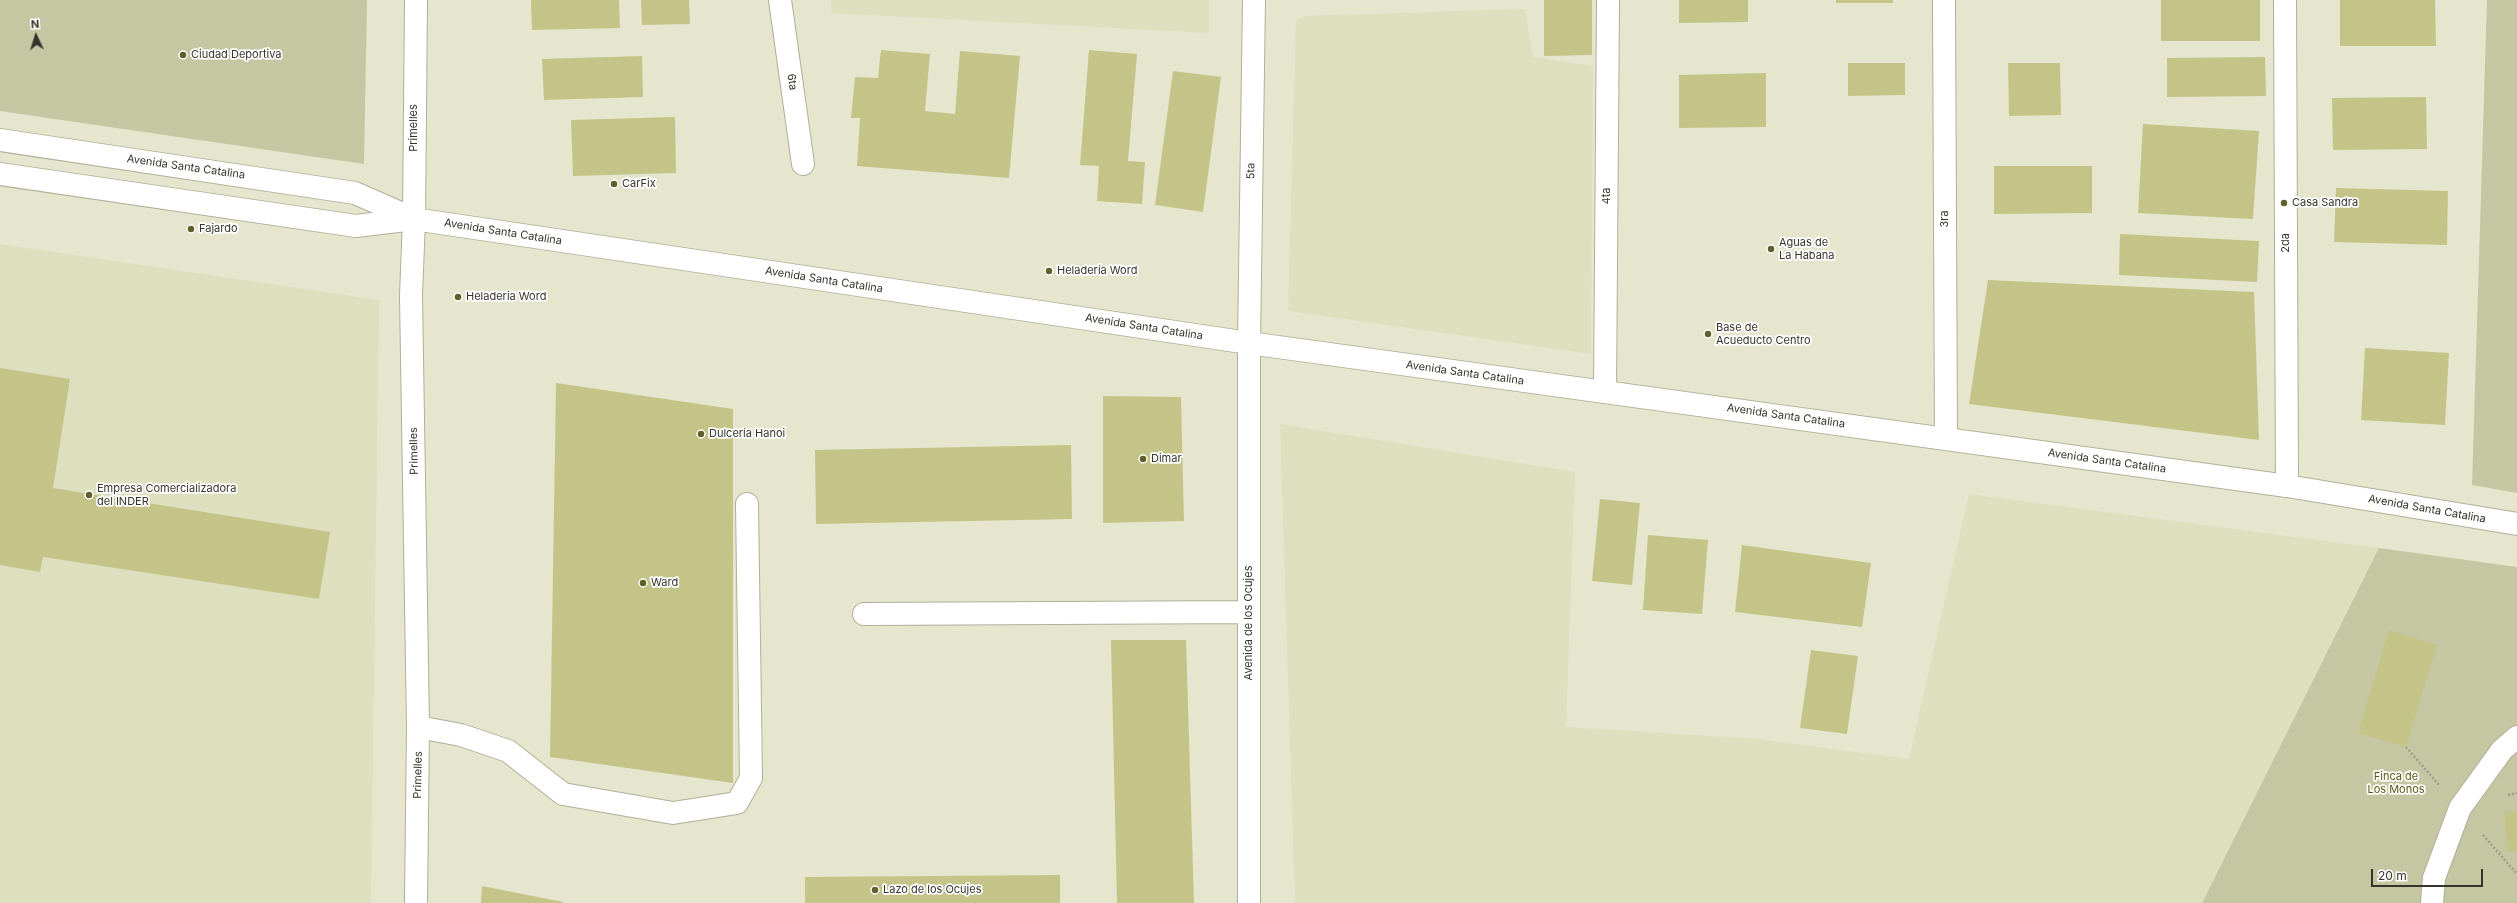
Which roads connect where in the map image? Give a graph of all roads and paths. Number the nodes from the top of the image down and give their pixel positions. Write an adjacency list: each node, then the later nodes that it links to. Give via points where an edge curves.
1 (416, 0): 10 (main road, Primelles)
2 (780, 0): 8 (main road, 6ta)
3 (1254, 0): 11 (main road, 5ta)
4 (1608, 0): 12 (main road, 4ta)
5 (1944, 0): 13 (main road, 3ra)
6 (2285, 0): 14 (main road, 2da)
7 (0, 140): 10 (main road, Avenida Santa Catalina, via 355,192)
8 (803, 164)
9 (0, 174): 10 (main road, Avenida Santa Catalina, via 356,226)
10 (414, 219): 11 (main road, Avenida Santa Catalina); 19 (main road, Primelles, via 411,296)
11 (1249, 343): 12 (main road, Avenida Santa Catalina); 17 (main road, Avenida de los Ocujes)
12 (1605, 392): 13 (main road, Avenida Santa Catalina)
13 (1946, 438): 14 (main road, Avenida Santa Catalina)
14 (2287, 486): 16 (main road, Avenida Santa Catalina)
15 (747, 504): 19 (main road, via 751,778 737,803 673,813 563,794 508,751 461,735)
16 (2517, 524)
17 (1249, 612): 18 (main road); 22 (main road, Avenida de los Ocujes)
18 (864, 614)
19 (418, 727): 21 (main road, Primelles)
20 (2517, 737): 23 (main road, via 2502,750 2460,808 2434,878)
21 (416, 903)
22 (1249, 903)
23 (2432, 903)

